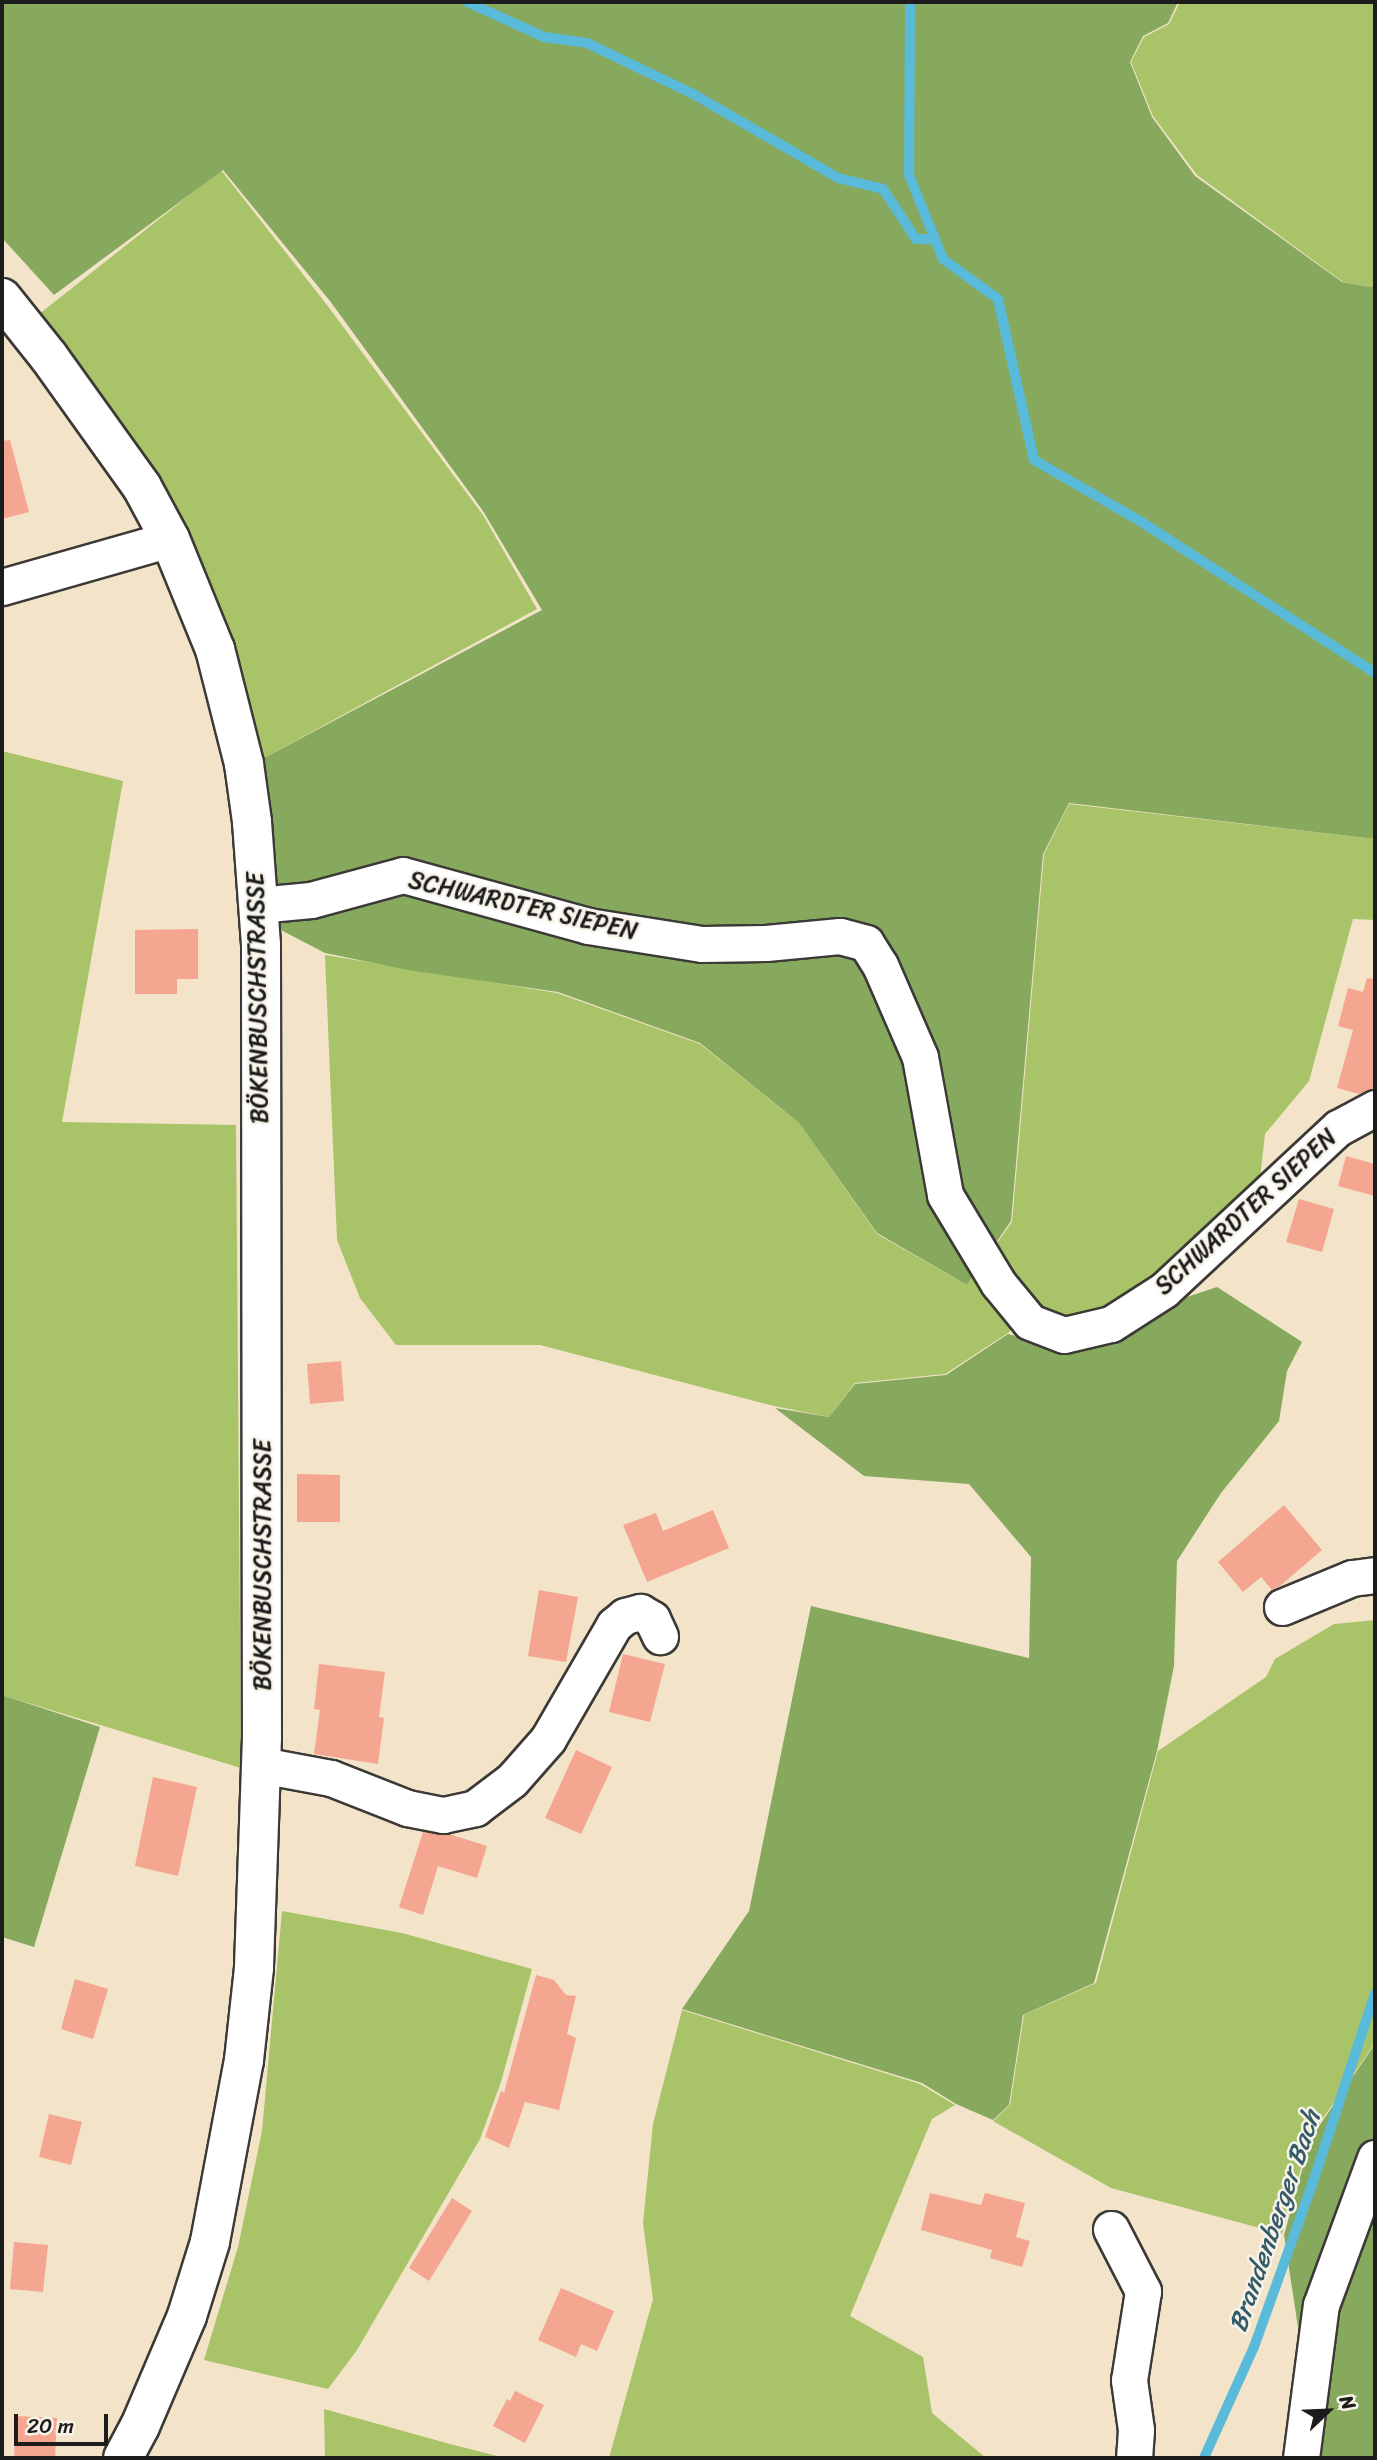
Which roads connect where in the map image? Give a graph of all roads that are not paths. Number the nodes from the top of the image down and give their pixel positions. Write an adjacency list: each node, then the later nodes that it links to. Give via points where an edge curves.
1 (2, 298): 2 (main road, BÖKENBUSCHSTRASSE, via 142,487)
2 (166, 530): 3 (street); 4 (street); 5 (main road, BÖKENBUSCHSTRASSE, via 215,649 231,706 252,822)
3 (2, 567)
4 (2, 587)
5 (258, 905): 6 (street, SCHWARDTER SIEPEN, via 311,901 403,875 588,926 702,944 840,936 866,943 920,1057 945,1195 998,1283 1030,1322 1064,1335 1111,1324 1164,1290 1338,1128); 10 (main road, BÖKENBUSCHSTRASSE, via 264,1308)
6 (1375, 1108)
7 (1375, 1575): 8 (street, via 1352,1578)
8 (1282, 1607)
9 (660, 1636): 10 (street, via 652,1619 640,1612 614,1625 548,1740 512,1780 475,1808 431,1813 331,1779)
10 (261, 1765): 13 (main road, BÖKENBUSCHSTRASSE, via 254,1968 229,2152 210,2242 187,2316)
11 (1375, 2158): 15 (street, via 1321,2305)
12 (1111, 2229): 14 (street, via 1143,2291 1129,2380 1136,2430)
13 (123, 2458)
14 (1134, 2458)
15 (1301, 2458)

